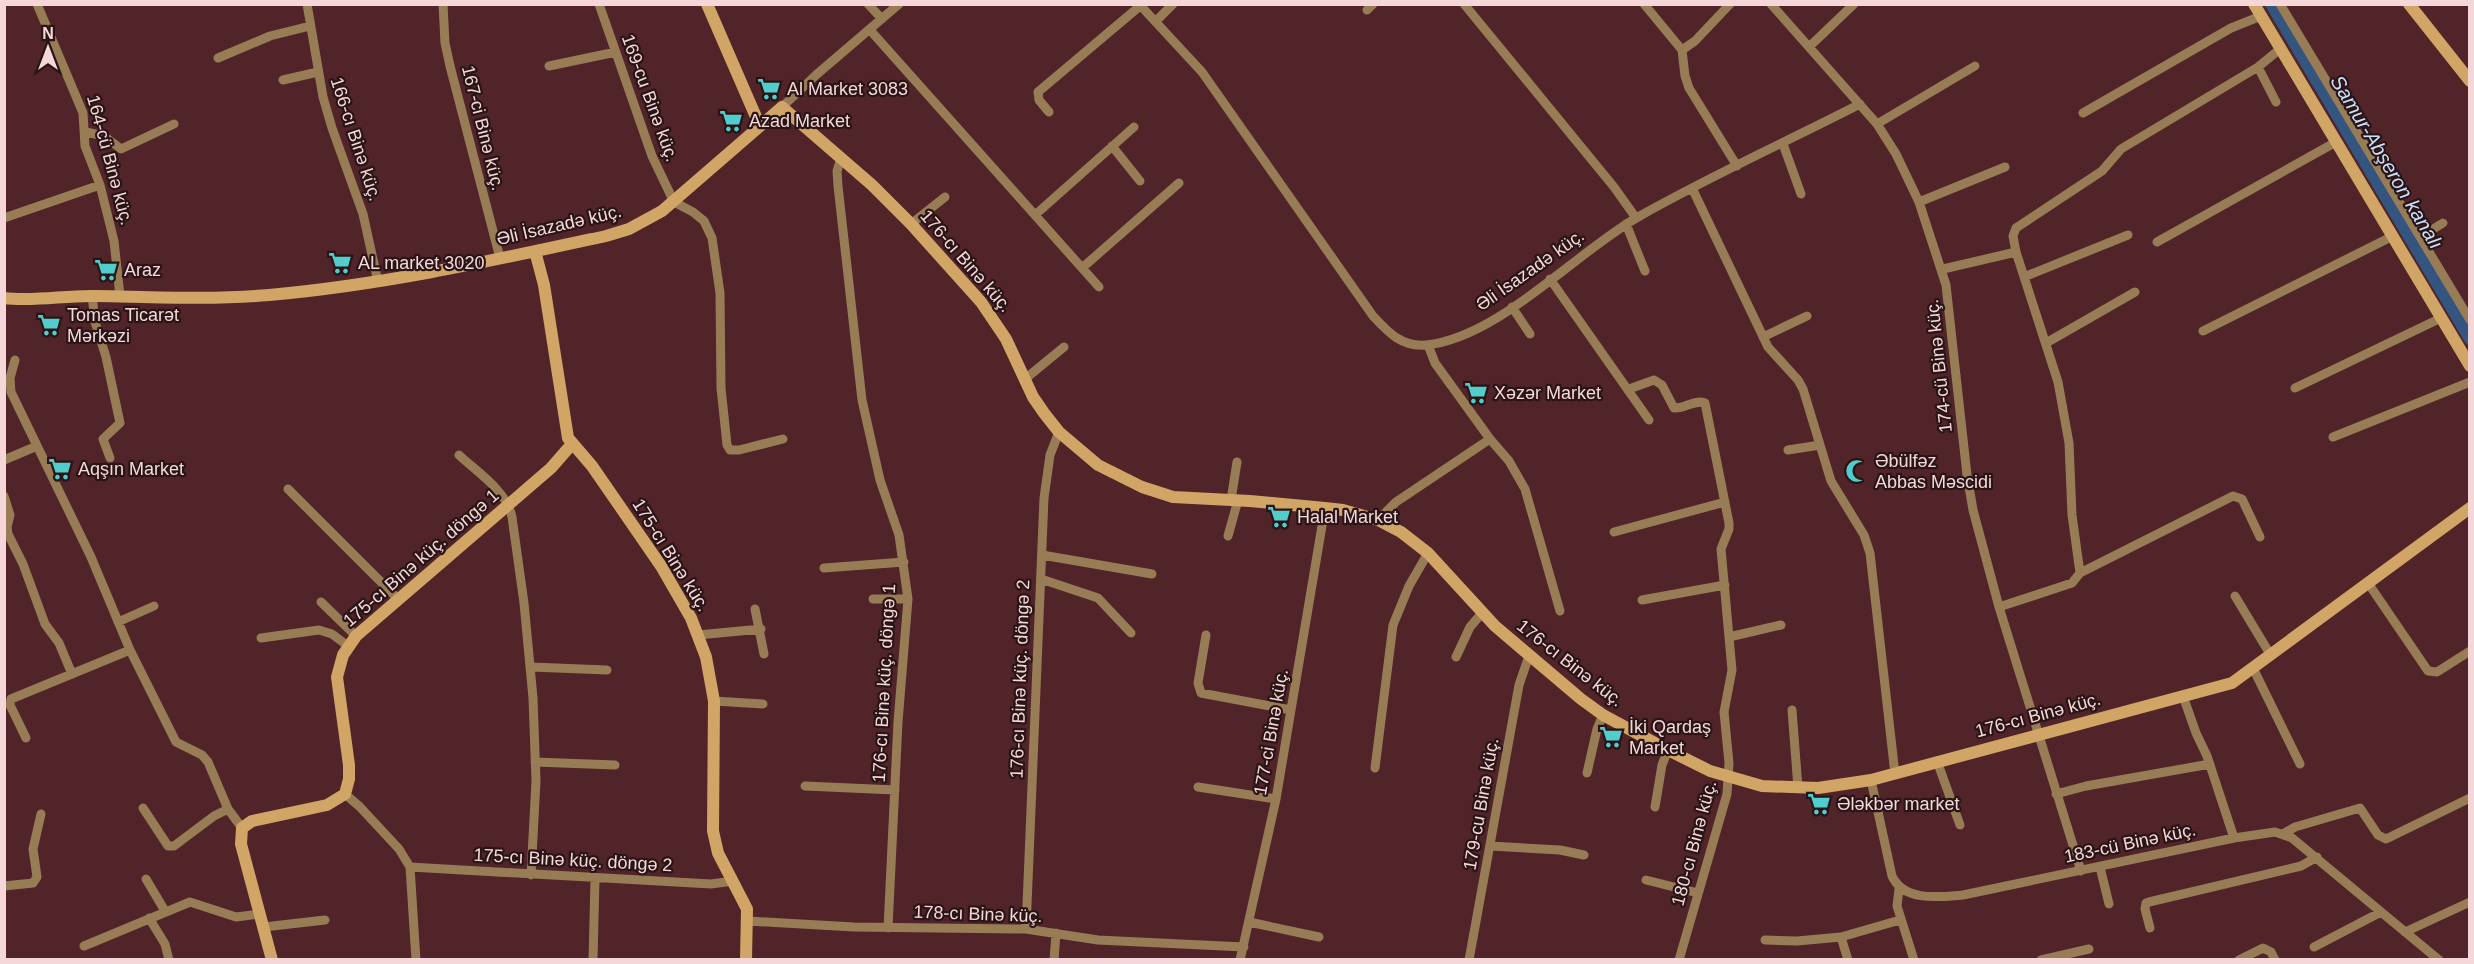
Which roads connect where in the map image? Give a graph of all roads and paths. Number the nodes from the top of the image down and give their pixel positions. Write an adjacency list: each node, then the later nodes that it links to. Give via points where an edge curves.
1 (38, 4): 43 (street, 164-cü Binə küç., via 83,113)
2 (307, 4): 21 (street, 166-cı Binə küç.)
3 (442, 4): 70 (street, 167-ci Binə küç., via 450,66)
4 (599, 4): 26 (street, 169-cu Binə küç.)
5 (707, 4): 41 (street)
6 (868, 4): 19 (street)
7 (899, 4): 19 (street, Əli İsazadə küç.)
8 (1173, 4): 20 (street)
9 (1464, 4): 60 (street)
10 (1644, 4): 25 (street)
11 (1730, 4): 25 (street)
12 (1771, 4): 23 (street, 174-cü Binə küç.)
13 (1854, 4): 23 (street)
14 (2254, 4): 18 (street)
15 (2280, 4): 66 (street)
16 (1140, 5): 20 (street, Əli İsazadə küç.); 37 (street, via 1038,92)
17 (2410, 5): 33 (street)
18 (2261, 16): 24 (street); 38 (street, via 2231,28)
19 (882, 19): 22 (street, Əli İsazadə küç.)
20 (1156, 21): 90 (street, Əli İsazadə küç., via 1220,96 1373,316 1403,342)
21 (310, 26): 27 (street, via 280,33); 31 (street, 166-cı Binə küç.)
22 (870, 30): 36 (street, Əli İsazadə küç.); 58 (street)
23 (1809, 47): 35 (street, 174-cü Binə küç.)
24 (2280, 49): 30 (street); 44 (street)
25 (1682, 50): 48 (street, via 1689,88)
26 (615, 52): 28 (street); 56 (street, 169-cu Binə küç., via 652,156)
27 (218, 58)
28 (549, 66)
29 (1975, 66): 40 (street)
30 (2258, 67): 34 (street); 69 (street, via 2121,149 2102,171 2016,228)
31 (318, 72): 32 (street); 76 (street, 166-cı Binə küç., via 332,128 370,239)
32 (283, 80)
33 (2469, 81)
34 (2276, 102)
35 (1860, 104): 40 (street, 174-cü Binə küç.); 45 (street, Əli İsazadə küç.)
36 (782, 107): 41 (street, Əli İsazadə küç.); 47 (street, 176-cı Binə küç.)
37 (1049, 112)
38 (2083, 113)
39 (174, 124): 43 (street, via 121,149 104,136)
40 (1877, 124): 57 (street, 174-cü Binə küç.)
41 (760, 126): 56 (street, Əli İsazadə küç.)
42 (1134, 127): 46 (street)
43 (86, 132): 52 (street, 164-cü Binə küç., via 85,146)
44 (2336, 142): 65 (street); 67 (street)
45 (1783, 144): 48 (street, Əli İsazadə küç.); 54 (street)
46 (1112, 146): 50 (street); 58 (street)
47 (842, 158): 62 (street, 176-cı Binə küç.); 124 (street, 176-cı Binə küç. döngə 1, via 837,171 838,186 862,400)
48 (1737, 166): 53 (street, Əli İsazadə küç.)
49 (2005, 167): 57 (street)
50 (1140, 181)
51 (1179, 183): 71 (street)
52 (100, 185): 59 (street); 80 (street, 164-cü Binə küç., via 114,241)
53 (1692, 188): 60 (street, Əli İsazadə küç.); 88 (street)
54 (1801, 194)
55 (945, 197): 62 (street)
56 (674, 202): 68 (street, Əli İsazadə küç., via 629,229); 101 (street, via 704,221 712,238 720,293 721,388 727,445 730,450 739,450)
57 (1918, 202): 72 (street, 174-cü Binə küç.)
58 (1035, 215): 71 (street)
59 (4, 218)
60 (1636, 218): 63 (street, Əli İsazadə küç.)
61 (2443, 223): 66 (street)
62 (911, 224): 94 (street, 176-cı Binə küç., via 996,321)
63 (1626, 224): 73 (street); 75 (street, Əli İsazadə küç.)
64 (2128, 234): 74 (street)
65 (2392, 236): 84 (street); 86 (street)
66 (2420, 237): 85 (street)
67 (2157, 242)
68 (535, 251): 70 (street, Əli İsazadə küç.); 103 (street, 175-cı Binə küç., via 544,285 566,429)
69 (2016, 252): 72 (street); 74 (street)
70 (500, 258): 76 (street, Əli İsazadə küç.)
71 (1082, 268): 77 (street)
72 (1943, 269): 138 (street, 174-cü Binə küç., via 1970,493)
73 (1645, 271)
74 (2024, 278): 89 (street)
75 (1550, 279): 82 (street, Əli İsazadə küç.); 97 (street)
76 (378, 282): 80 (street, Əli İsazadə küç., via 256,296)
77 (1099, 287)
78 (2135, 291): 89 (street)
79 (92, 296): 80 (street, Əli İsazadə küç.); 81 (street, Əli İsazadə küç.); 108 (street, via 120,423 103,439)
80 (120, 296)
81 (4, 298)
82 (1512, 307): 87 (street); 90 (street, Əli İsazadə küç., via 1479,328)
83 (1807, 316): 88 (street)
84 (2441, 318): 93 (street); 96 (street)
85 (2469, 320)
86 (2203, 331)
87 (1530, 334)
88 (1763, 337): 104 (street, via 1803,389)
89 (2046, 343): 126 (street, via 2066,424)
90 (1428, 345): 102 (street, via 1435,363)
91 (1064, 347): 94 (street)
92 (15, 360): 105 (street, via 11,392)
93 (2469, 366)
94 (1025, 379): 99 (street, 176-cı Binə küç.)
95 (2469, 382): 100 (street)
96 (2295, 388)
97 (1629, 389): 98 (street); 114 (street, 180-cı Binə küç., via 1654,380 1662,386 1674,408 1698,401 1705,403)
98 (1649, 420)
99 (1059, 432): 113 (street, 176-cı Binə küç., via 1098,465 1142,487 1173,497); 123 (street, 176-cı Binə küç. döngə 2, via 1050,455 1044,498)
100 (2333, 437)
101 (783, 439)
102 (1490, 439): 118 (street, via 1396,502); 140 (street, via 1525,489)
103 (572, 444): 115 (street, 175-cı Binə küç. döngə 1); 146 (street, 175-cı Binə küç., via 592,466 661,566)
104 (1820, 445): 106 (street); 177 (street, via 1831,481 1864,534 1870,553)
105 (37, 446): 109 (street); 142 (street, via 91,557)
106 (1788, 450)
107 (459, 455): 115 (street)
108 (110, 458)
109 (4, 460)
110 (1237, 462): 113 (street)
111 (288, 489): 134 (street)
112 (4, 496): 160 (street, via 10,515 9,534 45,624 59,643)
113 (1234, 500): 116 (street, 176-cı Binə küç.); 120 (street)
114 (1725, 502): 119 (street); 130 (street, 180-cı Binə küç., via 1729,529 1721,549)
115 (509, 506): 134 (street, 175-cı Binə küç. döngə 1); 157 (street)
116 (1325, 508): 118 (street, 176-cı Binə küç.); 164 (street, 177-ci Binə küç.)
117 (2469, 508): 129 (street, 176-cı Binə küç.)
118 (1378, 520): 122 (street, 176-cı Binə küç.)
119 (1614, 532)
120 (1228, 536)
121 (2260, 537): 126 (street, via 2242,500 2233,496)
122 (1428, 553): 141 (street, 176-cı Binə küç.); 175 (street, via 1393,625)
123 (1042, 555): 127 (street); 128 (street, 176-cı Binə küç. döngə 2)
124 (904, 562): 125 (street); 133 (street, 176-cı Binə küç. döngə 1)
125 (824, 568)
126 (2080, 573): 138 (street, via 2072,583)
127 (1152, 574)
128 (1041, 579): 145 (street, via 1098,598); 223 (street, 176-cı Binə küç. döngə 2)
129 (2368, 583): 152 (street, via 2428,671 2437,672); 154 (street, 176-cı Binə küç.)
130 (1725, 585): 135 (street); 148 (street, 180-cı Binə küç.)
131 (2235, 596): 154 (street)
132 (873, 599): 133 (street)
133 (908, 599): 183 (street, 176-cı Binə küç. döngə 1)
134 (398, 600): 150 (street, 175-cı Binə küç. döngə 1)
135 (1642, 600)
136 (321, 602): 150 (street)
137 (154, 606): 142 (street)
138 (1999, 607): 167 (street, 174-cü Binə küç.)
139 (755, 609): 144 (street)
140 (1560, 611)
141 (1482, 613): 155 (street, 176-cı Binə küç.); 156 (street, via 1470,627)
142 (117, 622): 151 (street)
143 (1781, 625): 148 (street)
144 (760, 629): 146 (street); 153 (street)
145 (1131, 633)
146 (698, 635): 162 (street, 175-cı Binə küç.)
147 (1206, 635): 164 (street, via 1198,683 1201,693)
148 (1729, 637): 178 (street, 180-cı Binə küç., via 1732,680 1724,720)
149 (261, 638): 150 (street, via 319,630)
150 (352, 641): 184 (street, 175-cı Binə küç. döngə 1, via 337,677 349,765)
151 (130, 650): 160 (street); 190 (street, via 176,742 208,762)
152 (2469, 651)
153 (764, 654)
154 (2270, 654): 158 (street, 176-cı Binə küç.)
155 (1529, 656): 166 (street, 176-cı Binə küç.); 196 (street, 179-cu Binə küç., via 1519,685)
156 (1456, 657)
157 (531, 667): 159 (street); 171 (street)
158 (2253, 668): 161 (street, 176-cı Binə küç., via 2232,683); 173 (street)
159 (607, 670)
160 (72, 674): 168 (street, via 10,701)
161 (2183, 696): 167 (street, 176-cı Binə küç.); 172 (street)
162 (714, 701): 163 (street); 205 (street, 175-cı Binə küç., via 713,831 718,853)
163 (764, 704)
164 (1291, 710): 187 (street, 177-ci Binə küç.)
165 (1792, 711): 182 (street)
166 (1603, 715): 169 (street, 176-cı Binə küç.); 176 (street)
167 (2037, 734): 170 (street, 176-cı Binə küç.); 185 (street, 174-cü Binə küç.)
168 (26, 738)
169 (1668, 750): 178 (street, 176-cı Binə küç.); 188 (street)
170 (1937, 761): 177 (street, 176-cı Binə küç.); 192 (street)
171 (536, 762): 174 (street); 202 (street)
172 (2210, 764): 185 (street); 195 (street)
173 (2300, 764)
174 (615, 765)
175 (1375, 768)
176 (1587, 773)
177 (1895, 774): 179 (street, 176-cı Binə küç.)
178 (1729, 778): 182 (street, 176-cı Binə küç., via 1762,786); 209 (street, 180-cı Binə küç.)
179 (1871, 780): 182 (street, 176-cı Binə küç.); 208 (street, via 1892,876)
180 (805, 786): 183 (street)
181 (1198, 787): 187 (street)
182 (1798, 788)
183 (896, 790): 221 (street, 176-cı Binə küç. döngə 1)
184 (345, 794): 193 (street, via 327,805 252,821); 199 (street, via 399,849)
185 (2056, 794): 201 (street, 174-cü Binə küç.)
186 (2469, 798): 194 (street, via 2386,839 2378,835 2360,808 2303,824)
187 (1276, 799): 219 (street, 177-ci Binə küç.)
188 (1655, 807)
189 (143, 808): 190 (street, via 168,846 174,846)
190 (228, 809): 193 (street)
191 (41, 814): 207 (street, via 33,849 37,877 33,883)
192 (1960, 825)
193 (242, 828): 214 (street, via 241,844)
194 (2283, 834): 195 (street, 183-cü Binə küç.); 198 (street)
195 (2234, 838): 200 (street, 183-cü Binə küç.)
196 (1490, 846): 197 (street); 240 (street, 179-cu Binə küç.)
197 (1584, 855)
198 (2317, 857): 213 (street); 222 (street, via 2301,866 2146,903)
199 (410, 867): 202 (street, 175-cı Binə küç. döngə 2); 235 (street)
200 (2100, 867): 201 (street, 183-cü Binə küç.); 211 (street)
201 (2081, 871): 208 (street, 183-cü Binə küç., via 1943,897 1917,895)
202 (531, 874): 204 (street, 175-cı Binə küç. döngə 2)
203 (146, 879): 212 (street)
204 (595, 879): 205 (street, 175-cı Binə küç. döngə 2, via 711,884); 236 (street)
205 (733, 880): 218 (street, 175-cı Binə küç., via 745,904)
206 (1646, 880): 209 (street)
207 (4, 886)
208 (1899, 888): 217 (street)
209 (1698, 893): 241 (street, 180-cı Binə küç.)
210 (2469, 902): 224 (street)
211 (2109, 904)
212 (165, 911): 214 (street, via 190,902 236,917); 215 (street)
213 (2381, 912): 224 (street); 231 (street)
214 (260, 914): 220 (street)
215 (149, 918): 229 (street); 233 (street, via 165,944)
216 (325, 920): 220 (street)
217 (1900, 920): 227 (street); 243 (street)
218 (748, 921): 221 (street, 178-cı Binə küç.); 237 (street, 175-cı Binə küç.)
219 (1249, 922): 226 (street); 230 (street, 177-ci Binə küç.)
220 (264, 927): 234 (street)
221 (888, 928): 223 (street, 178-cı Binə küç.)
222 (2150, 928)
223 (1026, 929): 225 (street, 178-cı Binə küç.)
224 (2405, 932): 247 (street)
225 (1056, 933): 230 (street, 178-cı Binə küç., via 1098,940); 238 (street)
226 (1319, 937)
227 (1841, 937): 228 (street); 242 (street)
228 (1764, 940)
229 (84, 946)
230 (1244, 947): 239 (street, 177-ci Binə küç.)
231 (2314, 947)
232 (2089, 949): 244 (street)
233 (169, 960)
234 (272, 960)
235 (416, 960)
236 (593, 960)
237 (746, 960)
238 (1054, 960)
239 (1240, 960)
240 (1469, 960)
241 (1678, 960)
242 (1848, 960)
243 (1914, 960)
244 (2041, 960)
245 (2239, 960): 246 (street, via 2263,948)
246 (2275, 960)
247 (2439, 960)

